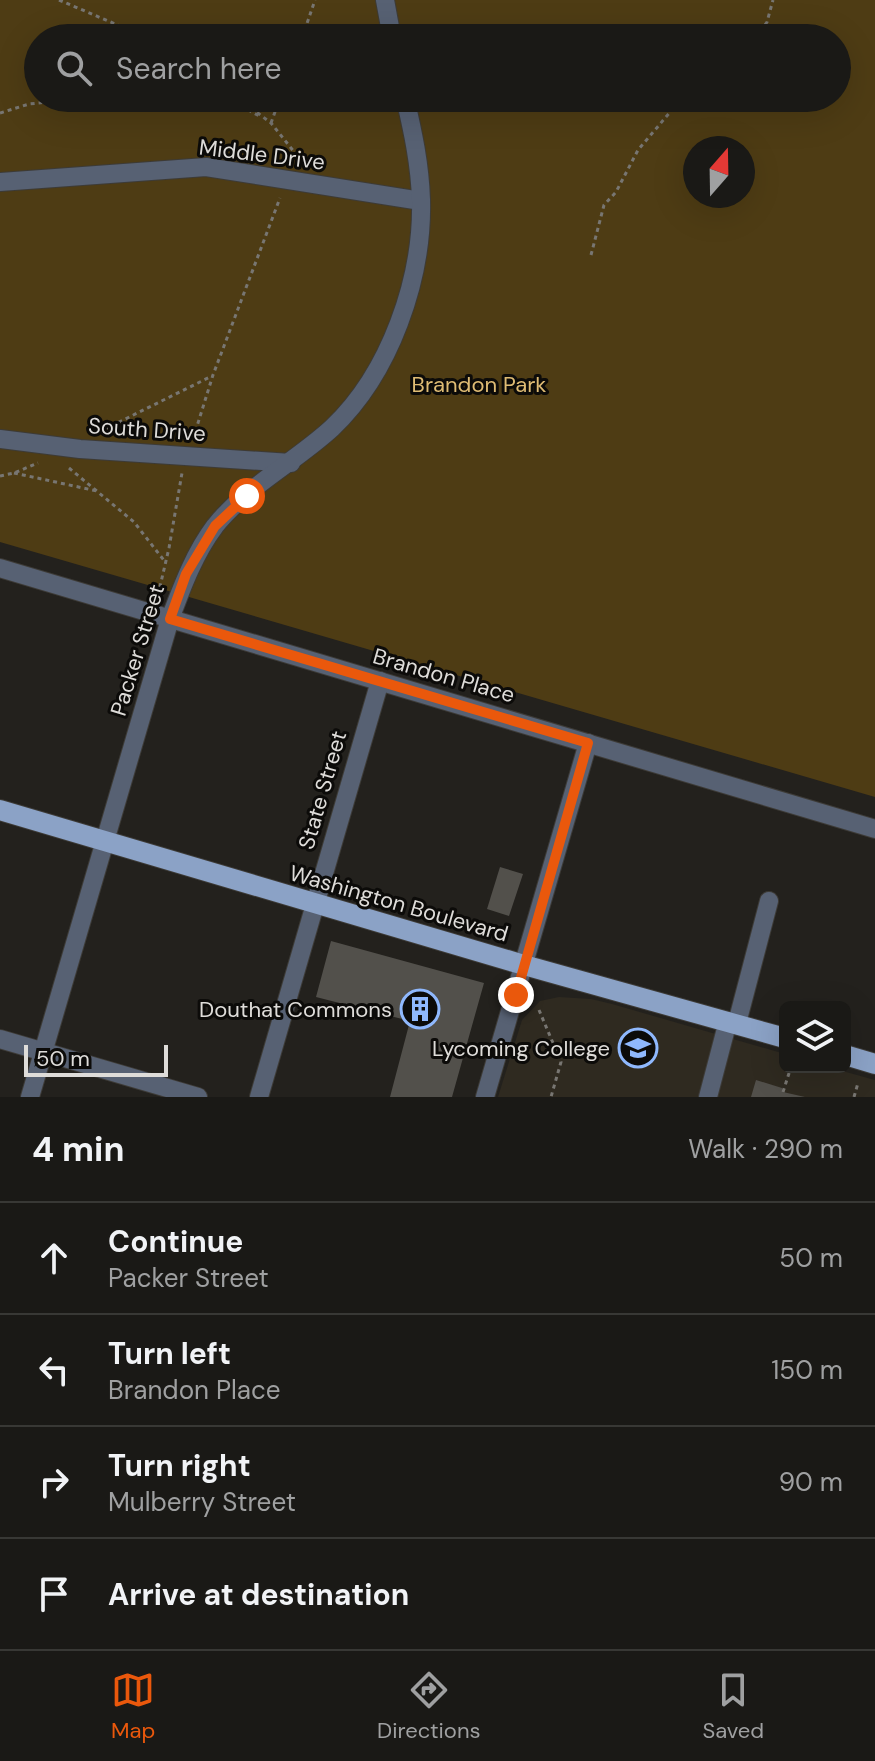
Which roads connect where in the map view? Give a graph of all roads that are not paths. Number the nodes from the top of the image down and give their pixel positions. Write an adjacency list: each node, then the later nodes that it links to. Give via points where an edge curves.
1 (385, 0): 2 (street)
2 (389, 24)
3 (408, 112): 5 (street, Packer Street)
4 (0, 182): 5 (street, Middle Drive, via 206,167)
5 (421, 201): 7 (street, Packer Street, via 409,290 394,335 351,409)
6 (0, 439): 7 (street, South Drive)
7 (291, 463): 9 (street, Packer Street, via 215,526 186,574)
8 (0, 568): 9 (street, Brandon Place)
9 (170, 619): 10 (street, Brandon Place); 14 (street, Packer Street)
10 (380, 681): 11 (street, Brandon Place); 16 (street, State Street)
11 (588, 743): 13 (street, Brandon Place); 17 (street)
12 (0, 810): 14 (main road, Washington Boulevard)
13 (875, 829)
14 (106, 841): 16 (main road, Washington Boulevard); 21 (street, Packer Street)
15 (769, 901): 18 (street)
16 (315, 903): 17 (main road, Washington Boulevard); 26 (street, State Street)
17 (524, 965): 18 (main road, Washington Boulevard); 27 (street)
18 (732, 1022): 19 (main road, Washington Boulevard); 28 (street)
19 (779, 1036)
20 (0, 1039): 21 (street)
21 (43, 1052): 24 (street, Packer Street); 25 (street)
22 (851, 1057): 23 (main road)
23 (875, 1064)
24 (30, 1097)
25 (198, 1097)
26 (259, 1097)
27 (485, 1097)
28 (708, 1097)

